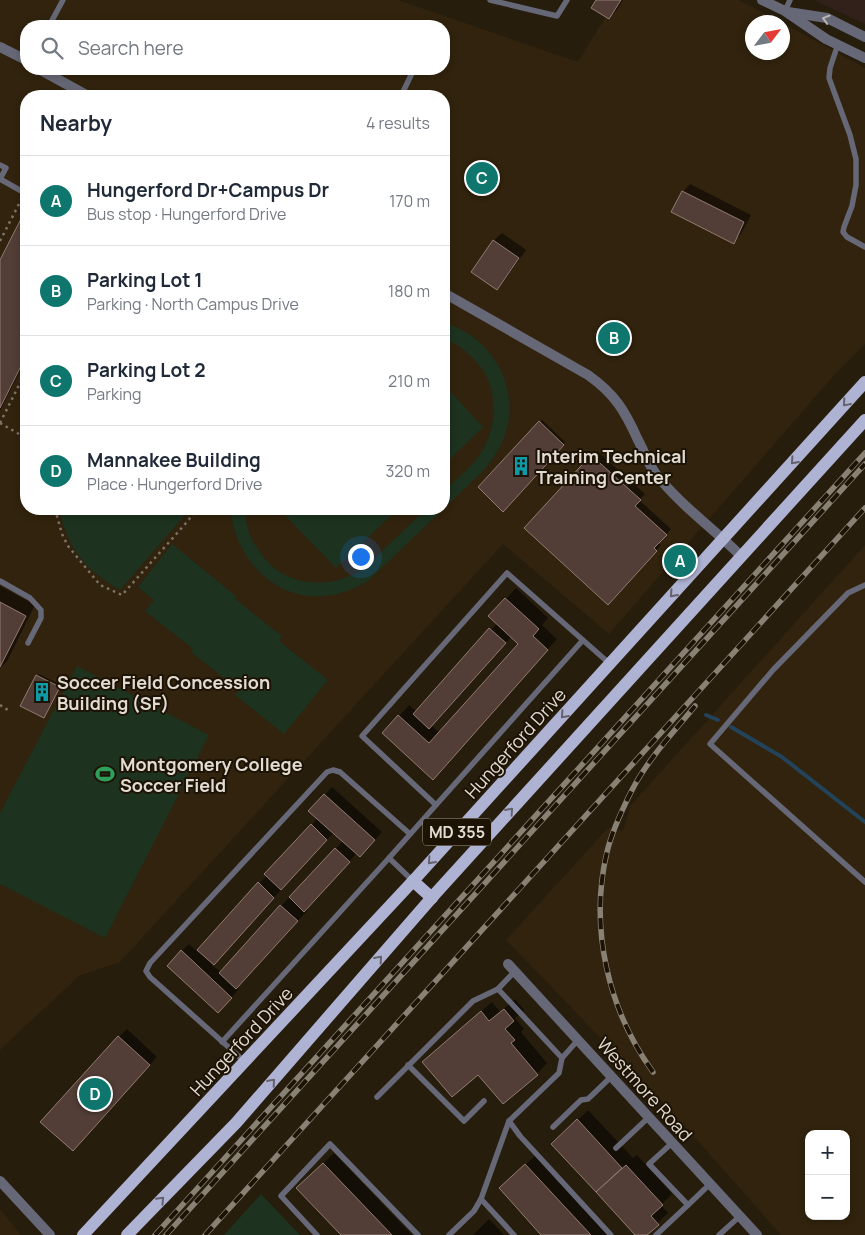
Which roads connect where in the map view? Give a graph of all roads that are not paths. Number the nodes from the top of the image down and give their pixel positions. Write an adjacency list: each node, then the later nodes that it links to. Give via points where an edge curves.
1 (63, 0): 7 (lane)
2 (490, 0): 3 (lane, via 557,16)
3 (567, 0)
4 (762, 0): 6 (street)
5 (790, 0): 6 (lane)
6 (785, 11): 8 (street, one-way to 6, via 827,18); 9 (street)
7 (52, 20)
8 (865, 36)
9 (838, 44): 12 (street); 19 (lane, via 829,78 856,159 856,185 844,232)
10 (0, 46): 11 (street)
11 (20, 57)
12 (865, 58)
13 (50, 75): 15 (street)
14 (411, 75): 16 (lane)
15 (77, 90)
16 (404, 90)
17 (0, 165): 18 (lane, via 6,168 0,179)
18 (20, 190)
19 (865, 247)
20 (450, 296): 23 (street, via 604,386 630,421 654,472 671,492)
21 (865, 382): 23 (main road, Hungerford Drive / MD 355, one-way to 23)
22 (865, 420): 24 (main road, MD 355)
23 (723, 539): 24 (street); 29 (main road, Hungerford Drive / MD 355, one-way to 29)
24 (741, 556): 35 (main road, MD 355, one-way to 24)
25 (0, 581): 28 (lane, via 30,598 41,610 41,618)
26 (865, 586): 34 (lane, via 854,589 841,600 772,670 710,744)
27 (583, 640): 29 (lane); 30 (lane); 30 (lane, via 507,573 500,580 362,736)
28 (28, 643)
29 (610, 664): 33 (main road, Hungerford Drive / MD 355, one-way to 33)
30 (436, 805): 31 (lane)
31 (410, 834): 32 (lane); 39 (lane, via 340,772 327,772 150,963 146,971 150,978)
32 (389, 858): 33 (lane); 39 (lane)
33 (413, 881): 35 (main road); 41 (main road, Hungerford Drive / MD 355)
34 (865, 882)
35 (432, 898): 58 (main road, MD 355, one-way to 35, via 236,1123)
36 (511, 967): 37 (lane); 38 (street, Westmore Road)
37 (498, 989): 40 (lane); 42 (lane, via 473,1001)
38 (578, 1040): 40 (lane); 43 (street, Westmore Road)
39 (222, 1042): 41 (lane)
40 (562, 1058): 47 (lane, via 559,1073)
41 (245, 1062): 57 (main road, Hungerford Drive / MD 355)
42 (408, 1065): 44 (lane); 45 (lane, via 464,1121)
43 (612, 1076): 46 (street, Westmore Road); 48 (lane)
44 (376, 1097)
45 (484, 1101)
46 (649, 1117): 49 (street, Westmore Road); 50 (lane)
47 (509, 1121): 53 (lane); 63 (lane)
48 (553, 1128)
49 (672, 1143): 52 (street, Westmore Road); 54 (lane, via 649,1164)
50 (616, 1148)
51 (0, 1181): 56 (street)
52 (710, 1184): 54 (lane); 55 (street, Westmore Road)
53 (481, 1199): 61 (lane); 62 (lane)
54 (688, 1205): 64 (lane)
55 (740, 1216): 65 (lane); 66 (street, Westmore Road)
56 (50, 1235)
57 (83, 1235)
58 (127, 1235)
59 (317, 1235): 60 (lane, via 281,1196 330,1144)
60 (418, 1235)
61 (449, 1235)
62 (514, 1235)
63 (611, 1235)
64 (656, 1235)
65 (719, 1235)
66 (757, 1235)

